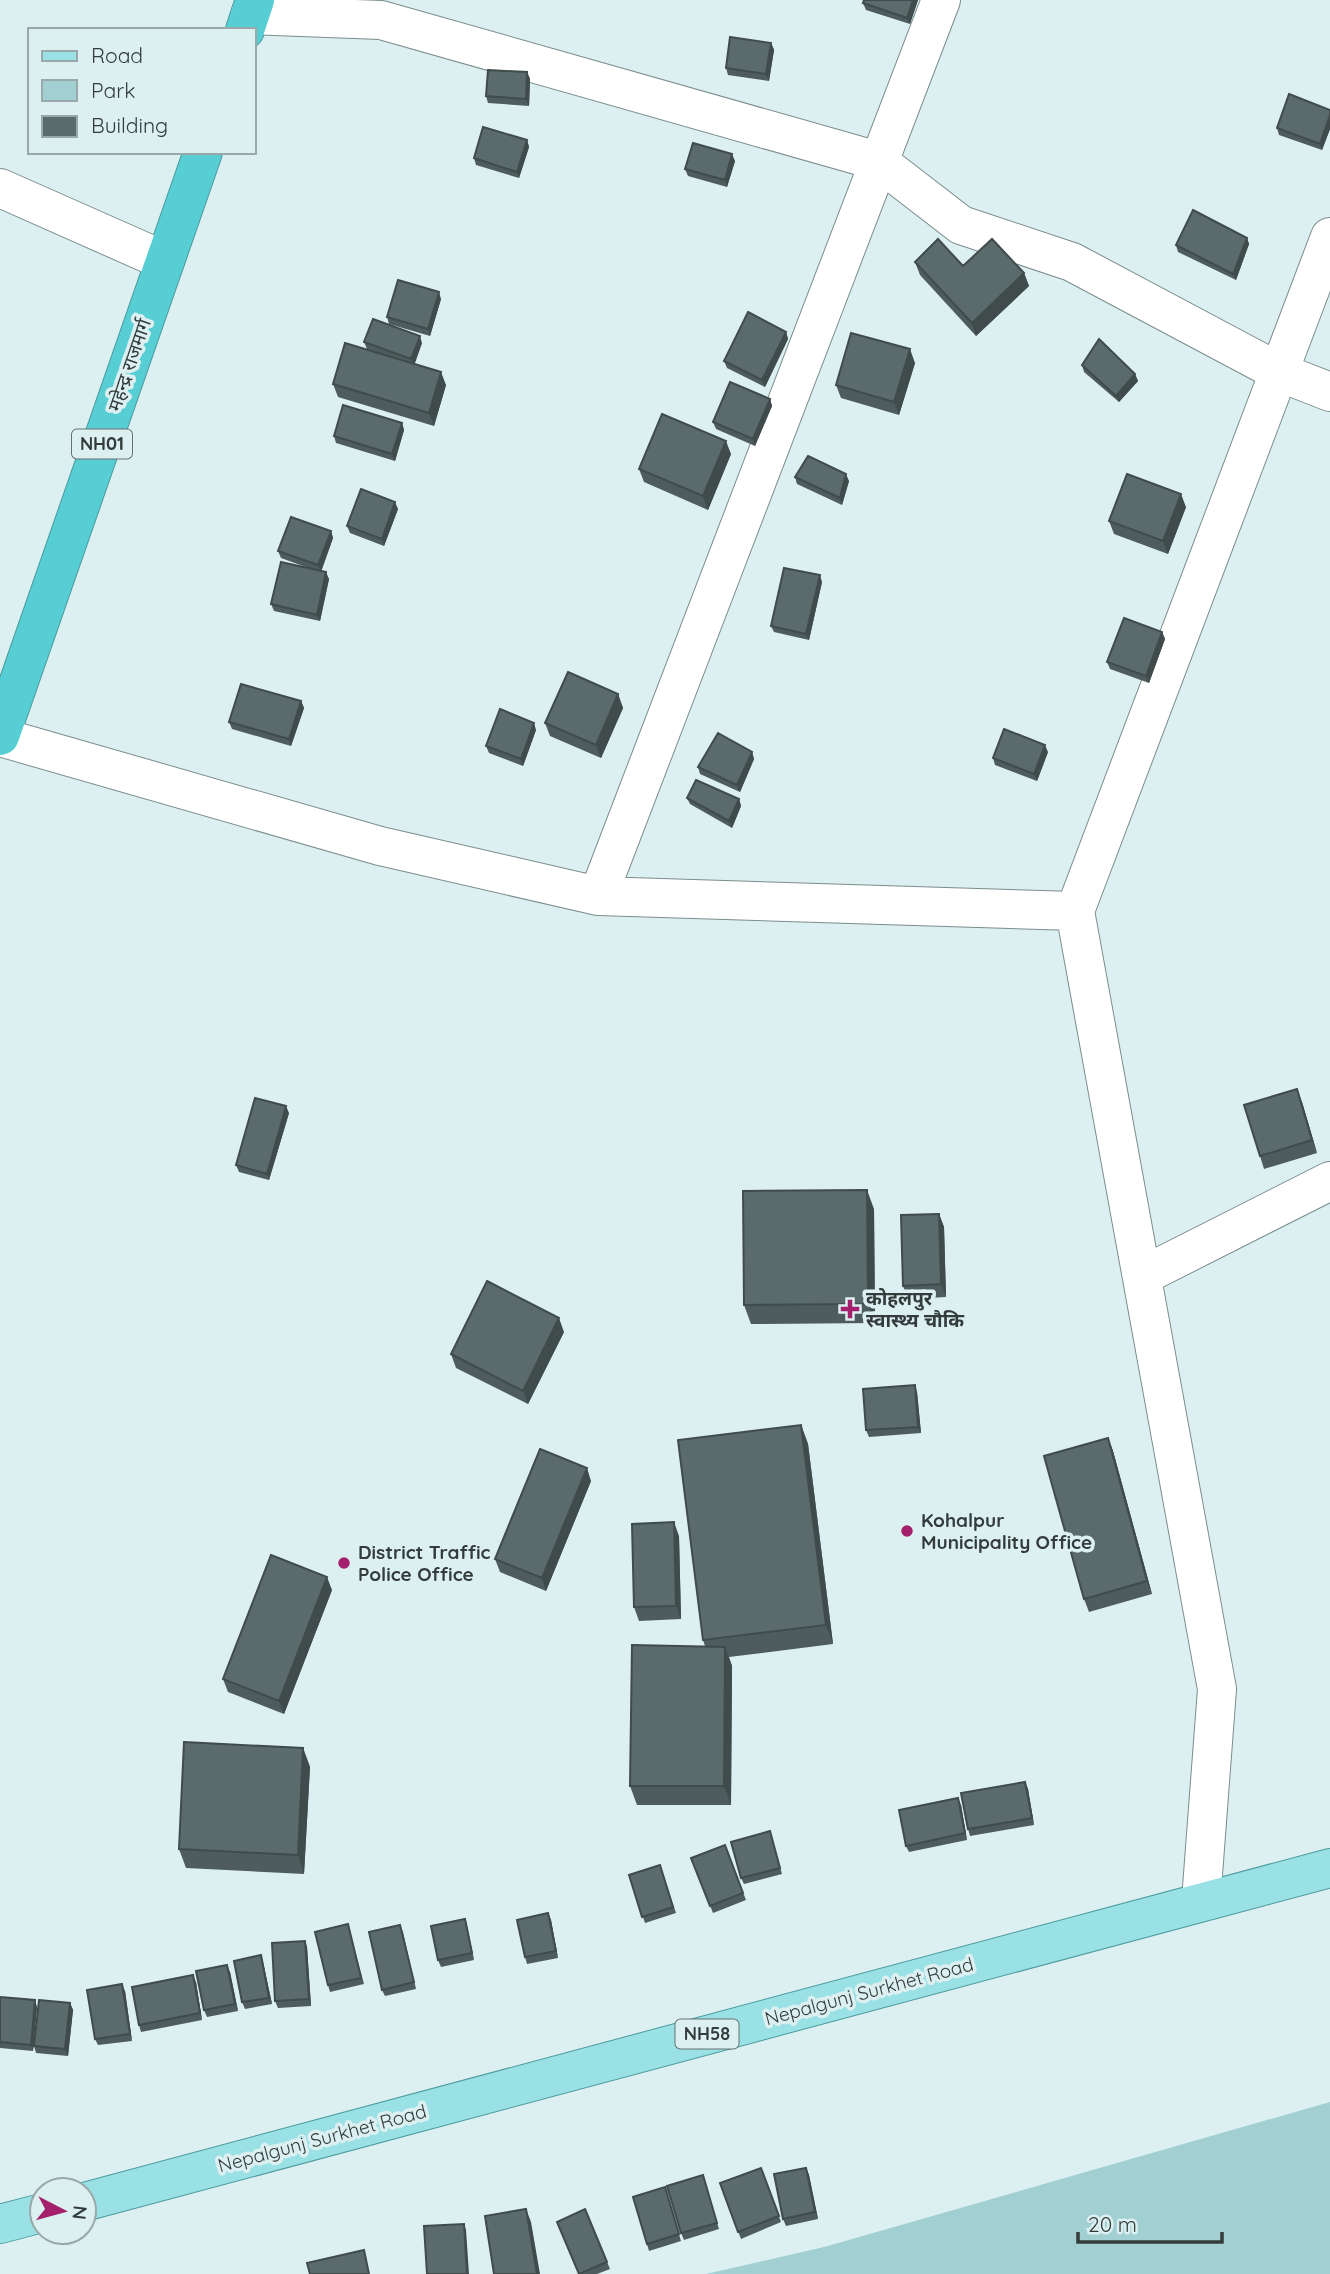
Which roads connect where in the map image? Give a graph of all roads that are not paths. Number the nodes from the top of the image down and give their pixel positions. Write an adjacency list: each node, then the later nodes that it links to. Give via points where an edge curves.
1 (941, 0): 4 (street)
2 (250, 15): 4 (street, via 381,20)
3 (202, 154): 7 (highway, महेन्द्र राजमार्ग / NH01)
4 (878, 161): 8 (street, via 961,225 1072,262); 11 (street)
5 (0, 188): 7 (street)
6 (1330, 237): 8 (street)
7 (166, 261): 10 (highway, महेन्द्र राजमार्ग / NH01)
8 (1279, 372): 9 (street); 12 (street)
9 (1330, 392)
10 (0, 737): 11 (street, via 380,846)
11 (598, 896): 12 (street)
12 (1075, 911): 14 (street)
13 (1330, 1181): 14 (street)
14 (1142, 1276): 16 (street, via 1217,1689)
15 (1330, 1868): 16 (main road, Nepalgunj Surkhet Road / NH58)
16 (1201, 1901): 17 (main road, Nepalgunj Surkhet Road / NH58)
17 (98, 2198)
18 (28, 2217): 19 (main road)
19 (0, 2224)

